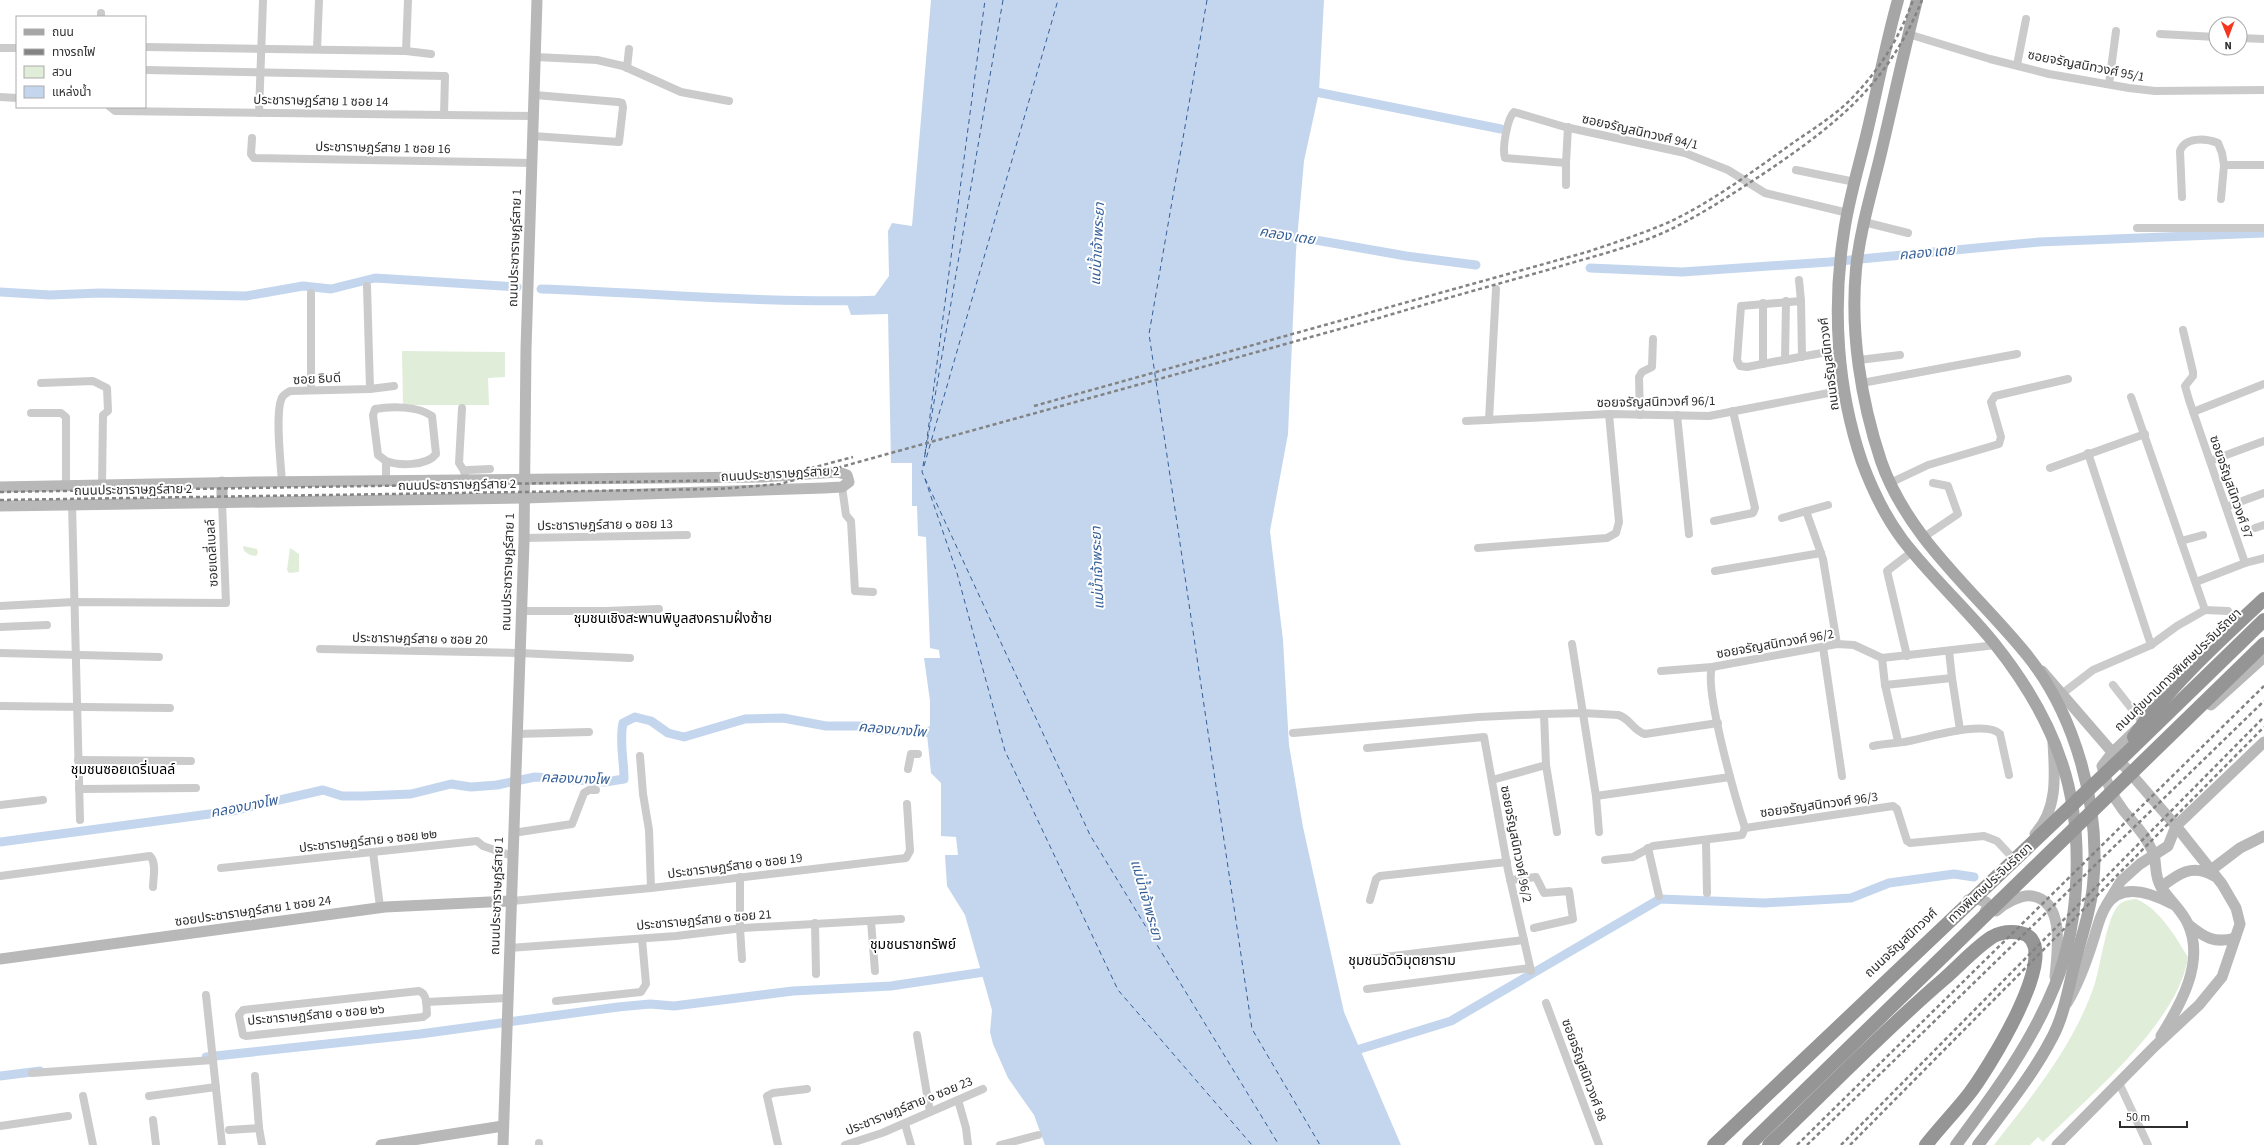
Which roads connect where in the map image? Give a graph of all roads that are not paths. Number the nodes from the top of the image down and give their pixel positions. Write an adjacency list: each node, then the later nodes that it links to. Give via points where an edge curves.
1 (263, 0): 17 (street)
2 (318, 0): 18 (street)
3 (408, 0): 20 (street)
4 (537, 0): 22 (main road, ถนนประชาราษฎร์สาย 1)
5 (1898, 0): 45 (main road, ถนนจรัญสนิทวงศ์)
6 (1917, 0): 9 (main road)
7 (2026, 19): 23 (street)
8 (2116, 31): 27 (street)
9 (1908, 34): 23 (street, ซอยจรัญสนิทวงศ์ 95/1); 50 (main road)
10 (2160, 34): 11 (street)
11 (2208, 37)
12 (2248, 38): 13 (street)
13 (2264, 39)
14 (146, 47): 17 (street)
15 (0, 48): 16 (street)
16 (16, 48)
17 (261, 48): 18 (street); 26 (street)
18 (317, 49): 20 (street)
19 (629, 49): 24 (street)
20 (406, 51): 21 (street)
21 (431, 54)
22 (536, 57): 24 (street, via 597,60); 29 (main road, ถนนประชาราษฎร์สาย 1)
23 (2017, 66): 27 (street, ซอยจรัญสนิทวงศ์ 95/1)
24 (627, 68): 32 (street, via 681,92)
25 (146, 70): 26 (street)
26 (260, 72): 34 (street); 35 (street, via 445,76)
27 (2109, 84): 28 (street, ซอยจรัญสนิทวงศ์ 95/1, via 2155,91)
28 (2264, 90)
29 (535, 96): 36 (main road, ถนนประชาราษฎร์สาย 1); 38 (street, via 618,102 622,103 623,107 619,142)
30 (0, 97): 31 (street)
31 (16, 98)
32 (729, 101)
33 (111, 108): 34 (street, ประชาราษฎร์สาย 1 ซอย 14, via 115,111)
34 (258, 113): 35 (street, ประชาราษฎร์สาย 1 ซอย 14)
35 (444, 115): 36 (street, ประชาราษฎร์สาย 1 ซอย 14)
36 (534, 116): 38 (main road, ถนนประชาราษฎร์สาย 1)
37 (1568, 127): 41 (street); 41 (street, ซอยจรัญสนิทวงศ์ 94/1, via 1514,112 1508,124 1505,158); 49 (street, ซอยจรัญสนิทวงศ์ 94/1, via 1685,153 1728,170 1765,192)
38 (533, 136): 40 (main road, ถนนประชาราษฎร์สาย 1)
39 (252, 138): 40 (street, ประชาราษฎร์สาย 1 ซอย 16, via 251,154 254,158)
40 (532, 163): 96 (main road, ถนนประชาราษฎร์สาย 1)
41 (1566, 163): 46 (street)
42 (2224, 165): 43 (street); 47 (street, via 2218,143 2211,140 2184,143 2180,151); 48 (street)
43 (2264, 165)
44 (1796, 170): 45 (street)
45 (1855, 182): 49 (main road, ถนนจรัญสนิทวงศ์)
46 (1566, 185)
47 (2182, 197)
48 (2221, 199)
49 (1848, 213): 63 (main road, ถนนจรัญสนิทวงศ์, via 1839,271 1837,318)
50 (1864, 222): 53 (street); 68 (main road, via 1856,270 1855,314)
51 (2138, 228): 52 (street)
52 (2264, 228)
53 (1908, 233)
54 (1799, 280): 59 (street)
55 (367, 286): 75 (street)
56 (1496, 289): 86 (street)
57 (311, 293): 76 (street)
58 (1786, 301): 59 (street); 60 (street); 67 (street)
59 (1801, 301): 66 (street)
60 (1763, 303): 69 (street); 69 (street, via 1741,306 1737,360 1740,366 1746,367)
61 (2183, 330): 81 (street, ซอยจรัญสนิทวงศ์ 97, via 2193,376 2185,386)
62 (1653, 339): 84 (street, via 1652,367 1642,372 1639,377)
63 (1840, 350): 66 (street); 77 (main road, ถนนจรัญสนิทวงศ์)
64 (2017, 354): 72 (street)
65 (1900, 355): 68 (street)
66 (1802, 357): 67 (street)
67 (1785, 360): 69 (street)
68 (1859, 360): 72 (main road)
69 (1763, 364)
70 (2068, 379): 100 (street, via 1995,396 1991,402 2001,437 2000,444 1928,464)
71 (41, 383): 102 (street, via 93,381 107,388 108,411 103,415)
72 (1862, 383): 100 (main road, via 1874,437)
73 (2264, 384): 81 (street)
74 (394, 386): 75 (street, ซอย ธิบดี)
75 (370, 389): 76 (street, ซอย ธิบดี)
76 (311, 390): 99 (street, ซอย ธิบดี, via 290,391 282,396 279,404)
77 (1844, 390): 80 (street, ซอยจรัญสนิทวงศ์ 96/1); 125 (main road, ถนนจรัญสนิทวงศ์, via 1861,459 1874,492 1888,517)
78 (2131, 397): 88 (street)
79 (462, 408): 95 (street, via 459,463)
80 (1733, 411): 85 (street, ซอยจรัญสนิทวงศ์ 96/1, via 1709,416); 115 (street, via 1755,508 1753,512)
81 (2193, 412): 92 (street, ซอยจรัญสนิทวงศ์ 97)
82 (31, 413): 103 (street, via 61,413 66,417)
83 (1609, 414): 84 (street, ซอยจรัญสนิทวงศ์ 96/1); 86 (street, ซอยจรัญสนิทวงศ์ 96/1); 124 (street, via 1619,522 1616,533 1607,538)
84 (1640, 415): 85 (street, ซอยจรัญสนิทวงศ์ 96/1)
85 (1677, 415): 118 (street)
86 (1489, 420): 87 (street, ซอยจรัญสนิทวงศ์ 96/1)
87 (1466, 421)
88 (2145, 434): 90 (street); 123 (street)
89 (2264, 441): 92 (street)
90 (2088, 453): 93 (street); 147 (street)
91 (386, 461): 91 (street, via 403,464 433,458 436,454 432,416 415,409 375,409 373,415 378,455); 97 (street)
92 (2210, 461): 112 (street, ซอยจรัญสนิทวงศ์ 97)
93 (2050, 468)
94 (490, 469): 95 (street)
95 (465, 476): 96 (main road, ถนนประชาราษฎร์สาย 2); 97 (main road, ถนนประชาราษฎร์สาย 2)
96 (525, 479): 105 (main road, ถนนประชาราษฎร์สาย 2, via 762,477 843,472 848,478 847,485); 107 (main road, ถนนประชาราษฎร์สาย 1)
97 (386, 481): 99 (main road, ถนนประชาราษฎร์สาย 2)
98 (222, 482): 99 (main road, ถนนประชาราษฎร์สาย 2); 102 (main road, ถนนประชาราษฎร์สาย 2); 108 (main road)
99 (282, 482)
100 (1890, 483): 121 (main road)
101 (1933, 483): 121 (street, via 1948,486 1958,514)
102 (102, 485): 103 (main road, ถนนประชาราษฎร์สาย 2)
103 (66, 486): 104 (main road, ถนนประชาราษฎร์สาย 2)
104 (0, 487)
105 (842, 487): 107 (main road, ถนนประชาราษฎร์สาย 2); 131 (street, via 846,515 851,521 855,591)
106 (2264, 493): 112 (street)
107 (525, 498): 108 (main road, ถนนประชาราษฎร์สาย 2); 122 (main road, ถนนประชาราษฎร์สาย 1)
108 (222, 502): 109 (main road, ถนนประชาราษฎร์สาย 2); 133 (street, ซอยเดลี่เบลล์, via 226,603)
109 (72, 504): 111 (main road, ถนนประชาราษฎร์สาย 2); 133 (street)
110 (1828, 505): 113 (street)
111 (0, 506)
112 (2226, 507): 128 (street, ซอยจรัญสนิทวงศ์ 97)
113 (1806, 511): 114 (street); 126 (street)
114 (1782, 518)
115 (1714, 521)
116 (2264, 525): 117 (street)
117 (2255, 528)
118 (1689, 534)
119 (687, 535): 122 (street, ประชาราษฎร์สาย ๑ ซอย 13)
120 (2203, 535): 123 (street)
121 (1924, 537): 159 (main road)
122 (524, 538): 138 (main road, ถนนประชาราษฎร์สาย 1)
123 (2181, 541): 130 (street)
124 (1478, 548)
125 (1913, 551): 146 (main road, ถนนจรัญสนิทวงศ์); 155 (street, via 1887,571)
126 (1820, 553): 129 (street); 144 (street)
127 (2264, 558): 128 (street)
128 (2245, 563): 130 (street)
129 (1715, 570)
130 (2196, 582): 137 (street)
131 (873, 592)
132 (2264, 598): 184 (highway, bridge, via 2211,648 2152,712)
133 (74, 602): 134 (street); 153 (street)
134 (0, 606)
135 (2264, 607): 165 (main road, ถนนคู่ขนานทางพิเศษประจิมรัถยา)
136 (659, 609): 138 (street)
137 (2205, 610): 139 (street); 147 (street)
138 (521, 611): 152 (main road, ถนนประชาราษฎร์สาย 1)
139 (2228, 611)
140 (2264, 620): 184 (highway, ทางพิเศษประจิมรัถยา, bridge)
141 (0, 626): 142 (street)
142 (47, 626)
143 (1572, 644): 170 (street)
144 (1837, 644): 148 (street, ซอยจรัญสนิทวงศ์ 96/2); 158 (street, ซอยจรัญสนิทวงศ์ 96/2, via 1854,645)
145 (2264, 644): 296 (highway, ทางพิเศษประจิมรัถยา, bridge)
146 (1996, 645): 150 (street, ซอยจรัญสนิทวงศ์ 96/2); 180 (main road, ถนนจรัญสนิทวงศ์, via 2026,688)
147 (2151, 645): 166 (street, via 2093,670)
148 (1823, 647): 160 (street, ซอยจรัญสนิทวงศ์ 96/2); 194 (street)
149 (320, 649): 152 (street, ประชาราษฎร์สาย ๑ ซอย 20)
150 (1950, 651): 155 (street, ซอยจรัญสนิทวงศ์ 96/2); 162 (street)
151 (0, 653): 153 (street)
152 (519, 653): 157 (street, ประชาราษฎร์สาย ๑ ซอย 20); 178 (main road, ถนนประชาราษฎร์สาย 1)
153 (75, 654): 154 (street); 168 (street)
154 (158, 656)
155 (1907, 656): 158 (street, ซอยจรัญสนิทวงศ์ 96/2)
156 (2264, 657): 172 (main road)
157 (630, 658)
158 (1882, 658): 163 (street)
159 (2029, 658): 166 (main road); 259 (main road, via 2052,694 2078,751 2085,780 2093,840 2093,884 2090,902)
160 (1712, 668): 161 (street); 173 (street, ซอยจรัญสนิทวงศ์ 96/2, via 1710,674)
161 (1661, 671)
162 (1952, 678): 163 (street); 175 (street)
163 (1885, 685): 181 (street)
164 (2113, 685): 174 (street)
165 (2175, 691): 172 (main road); 174 (main road, ถนนคู่ขนานทางพิเศษประจิมรัถยา)
166 (2063, 693): 179 (main road)
167 (0, 706): 168 (street)
168 (77, 707): 169 (street); 189 (street)
169 (170, 708)
170 (1583, 713): 171 (street); 173 (street, via 1623,716 1638,733 1646,734); 201 (street)
171 (1544, 714): 177 (street); 191 (street)
172 (2200, 714): 197 (main road, via 2145,766 2139,776)
173 (1718, 723): 195 (street, ซอยจรัญสนิทวงศ์ 96/2)
174 (2143, 723): 184 (main road, ถนนคู่ขนานทางพิเศษประจิมรัถยา)
175 (1960, 730): 181 (street); 193 (street, via 1997,731 2000,734)
176 (589, 732): 178 (street)
177 (1293, 733)
178 (516, 734): 210 (main road, ถนนประชาราษฎร์สาย 1)
179 (2100, 739): 184 (main road); 186 (main road)
180 (2052, 740): 217 (main road, ถนนจรัญสนิทวงศ์, via 2054,785 2047,814 2042,827); 252 (main road, ถนนจรัญสนิทวงศ์, via 2062,762 2073,814 2076,890 2065,956)
181 (1898, 742): 183 (street)
182 (2264, 742): 206 (main road)
183 (1873, 746)
184 (2125, 747): 186 (main road, ถนนคู่ขนานทางพิเศษประจิมรัถยา); 293 (highway, ทางพิเศษประจิมรัถยา, bridge)
185 (1368, 748): 196 (street, via 1484,737)
186 (2112, 753): 197 (main road); 215 (main road, via 2102,766 2106,781 2123,810 2144,835)
187 (918, 754): 192 (street, via 911,754)
188 (640, 756): 227 (street, via 649,830)
189 (78, 760): 190 (street); 199 (street)
190 (192, 761)
191 (1546, 765): 196 (street, ซอยจรัญสนิทวงศ์ 96/2); 208 (street)
192 (908, 769)
193 (2009, 775)
194 (1842, 776)
195 (1730, 777): 201 (street); 207 (street, ซอยจรัญสนิทวงศ์ 96/2)
196 (1492, 780): 219 (street, ซอยจรัญสนิทวงศ์ 96/2)
197 (2140, 786): 206 (main road)
198 (196, 788): 199 (street)
199 (79, 789): 205 (street)
200 (596, 790): 210 (street, via 584,793 572,824)
201 (1596, 796): 209 (street)
202 (44, 800): 204 (street)
203 (907, 804): 223 (street, ประชาราษฎร์สาย ๑ ซอย 19, via 910,852 906,858)
204 (0, 805)
205 (80, 820)
206 (2176, 826): 215 (main road, via 2168,846); 221 (main road)
207 (1745, 828): 212 (street, ซอยจรัญสนิทวงศ์ 96/3, via 1742,835); 217 (street, ซอยจรัญสนิทวงศ์ 96/3, via 1893,806 1897,809 1907,841 1910,843 1984,836 1997,841)
208 (1557, 832)
209 (1599, 832)
210 (513, 833): 216 (main road, ถนนประชาราษฎร์สาย 1)
211 (2264, 836): 221 (main road, via 2240,848)
212 (1706, 841): 213 (street, ซอยจรัญสนิทวงศ์ 96/3); 228 (street)
213 (1648, 848): 218 (street, ซอยจรัญสนิทวงศ์ 96/3, via 1634,857); 229 (street)
214 (373, 852): 216 (street, ประชาราษฎร์สาย ๑ ซอย ๒๒, via 477,841 483,846); 220 (street, ประชาราษฎร์สาย ๑ ซอย ๒๒); 235 (street)
215 (2154, 855): 226 (main road, via 2154,871); 233 (main road, via 2122,881)
216 (512, 856): 232 (main road, ถนนประชาราษฎร์สาย 1)
217 (2012, 857): 231 (main road, ถนนจรัญสนิทวงศ์)
218 (1605, 860)
219 (1507, 862): 224 (street, ซอยจรัญสนิทวงศ์ 96/2); 230 (street, via 1380,876 1376,879)
220 (221, 868)
221 (2214, 874): 226 (main road, via 2200,869 2188,870); 243 (main road, via 2230,895 2239,916 2239,929)
222 (0, 876): 225 (street, via 150,856 154,865)
223 (740, 877): 227 (street, ประชาราษฎร์สาย ๑ ซอย 19); 240 (street)
224 (1510, 880): 241 (street, via 1536,877 1544,893 1569,891 1573,919); 245 (street, ซอยจรัญสนิทวงศ์ 96/2)
225 (153, 887)
226 (2161, 887): 234 (main road)
227 (651, 888): 232 (street, ประชาราษฎร์สาย ๑ ซอย 19)
228 (1707, 893)
229 (1659, 896)
230 (1370, 900)
231 (1967, 900): 242 (main road, via 1978,899 1986,902 1987,907); 294 (main road, ถนนจรัญสนิทวงศ์, via 1826,1034 1789,1077)
232 (512, 901): 235 (main road, ซอยประชาราษฎร์สาย 1 ซอย 24); 246 (main road, ถนนประชาราษฎร์สาย 1)
233 (2107, 904): 234 (main road, via 2121,894 2143,891); 259 (main road, via 2099,920 2079,983)
234 (2176, 906): 239 (main road)
235 (380, 907): 247 (main road, ซอยประชาราษฎร์สาย 1 ซอย 24)
236 (901, 919): 237 (street, ประชาราษฎร์สาย ๑ ซอย 21)
237 (871, 921): 238 (street, ประชาราษฎร์สาย ๑ ซอย 21); 250 (street)
238 (816, 923): 240 (street, ประชาราษฎร์สาย ๑ ซอย 21); 251 (street)
239 (2189, 924): 243 (main road, via 2211,940 2225,941); 261 (main road, via 2193,953 2191,974 2176,1010)
240 (740, 928): 244 (street, ประชาราษฎร์สาย ๑ ซอย 21); 248 (street)
241 (1534, 928)
242 (1976, 928): 252 (main road, ถนนจรัญสนิทวงศ์, via 2002,906 2027,895 2040,897 2048,902 2056,929); 295 (main road, ถนนจรัญสนิทวงศ์, via 1847,1054 1797,1095)
243 (2235, 938): 261 (main road, via 2222,977 2199,1005)
244 (642, 939): 246 (street, ประชาราษฎร์สาย ๑ ซอย 21); 256 (street, via 646,984 641,992)
245 (1524, 940): 249 (street); 253 (street, ซอยจรัญสนิทวงศ์ 96/2, via 1530,969)
246 (509, 948): 255 (main road, ถนนประชาราษฎร์สาย 1)
247 (0, 959)
248 (742, 959)
249 (1352, 961)
250 (875, 971)
251 (816, 974)
252 (2054, 986): 299 (main road, ถนนจรัญสนิทวงศ์, via 2015,1062)
253 (1367, 989)
254 (206, 995): 262 (street)
255 (507, 998): 257 (street); 277 (main road, ถนนประชาราษฎร์สาย 1)
256 (556, 1001)
257 (426, 1002): 257 (street, ประชาราษฎร์สาย ๑ ซอย ๒๖, via 425,995 419,990 243,1010 239,1015 242,1035 246,1036 423,1017 427,1014)
258 (1546, 1003): 292 (street, ซอยจรัญสนิทวงศ์ 98)
259 (2062, 1012): 300 (main road, via 2054,1034 2037,1064)
260 (917, 1035): 272 (street)
261 (2155, 1046): 265 (main road)
262 (212, 1056): 263 (street); 266 (street)
263 (32, 1073)
264 (255, 1076): 278 (street)
265 (2119, 1083): 301 (main road); 302 (street)
266 (216, 1086): 270 (street); 283 (street)
267 (807, 1089): 287 (street, via 767,1096)
268 (983, 1089): 271 (street, ประชาราษฎร์สาย ๑ ซอย 23)
269 (83, 1096): 281 (street)
270 (149, 1096)
271 (958, 1100): 272 (street, ประชาราษฎร์สาย ๑ ซอย 23); 290 (street)
272 (930, 1112): 275 (street, ประชาราษฎร์สาย ๑ ซอย 23)
273 (68, 1116): 276 (street)
274 (153, 1120): 282 (street)
275 (905, 1124): 288 (street, ประชาราษฎร์สาย ๑ ซอย 23); 289 (street)
276 (0, 1126)
277 (503, 1126): 285 (main road); 286 (main road, ถนนประชาราษฎร์สาย 1)
278 (259, 1128): 279 (street); 284 (street)
279 (229, 1130)
280 (1038, 1135): 291 (street)
281 (93, 1145)
282 (156, 1145)
283 (222, 1145)
284 (262, 1145)
285 (381, 1145)
286 (503, 1145)
287 (778, 1145)
288 (845, 1145)
289 (911, 1145)
290 (968, 1145)
291 (1000, 1145)
292 (1599, 1145)
293 (1714, 1145)
294 (1719, 1145)
295 (1743, 1145)
296 (1749, 1145)
297 (1769, 1145): 298 (highway, via 1844,1074 1900,1016 1992,937 2012,932 2025,934 2032,939 2036,950 2035,962 2013,1022 1992,1060 1968,1094)
298 (1926, 1145)
299 (1956, 1145)
300 (1978, 1145)
301 (2056, 1145)
302 (2148, 1145)

